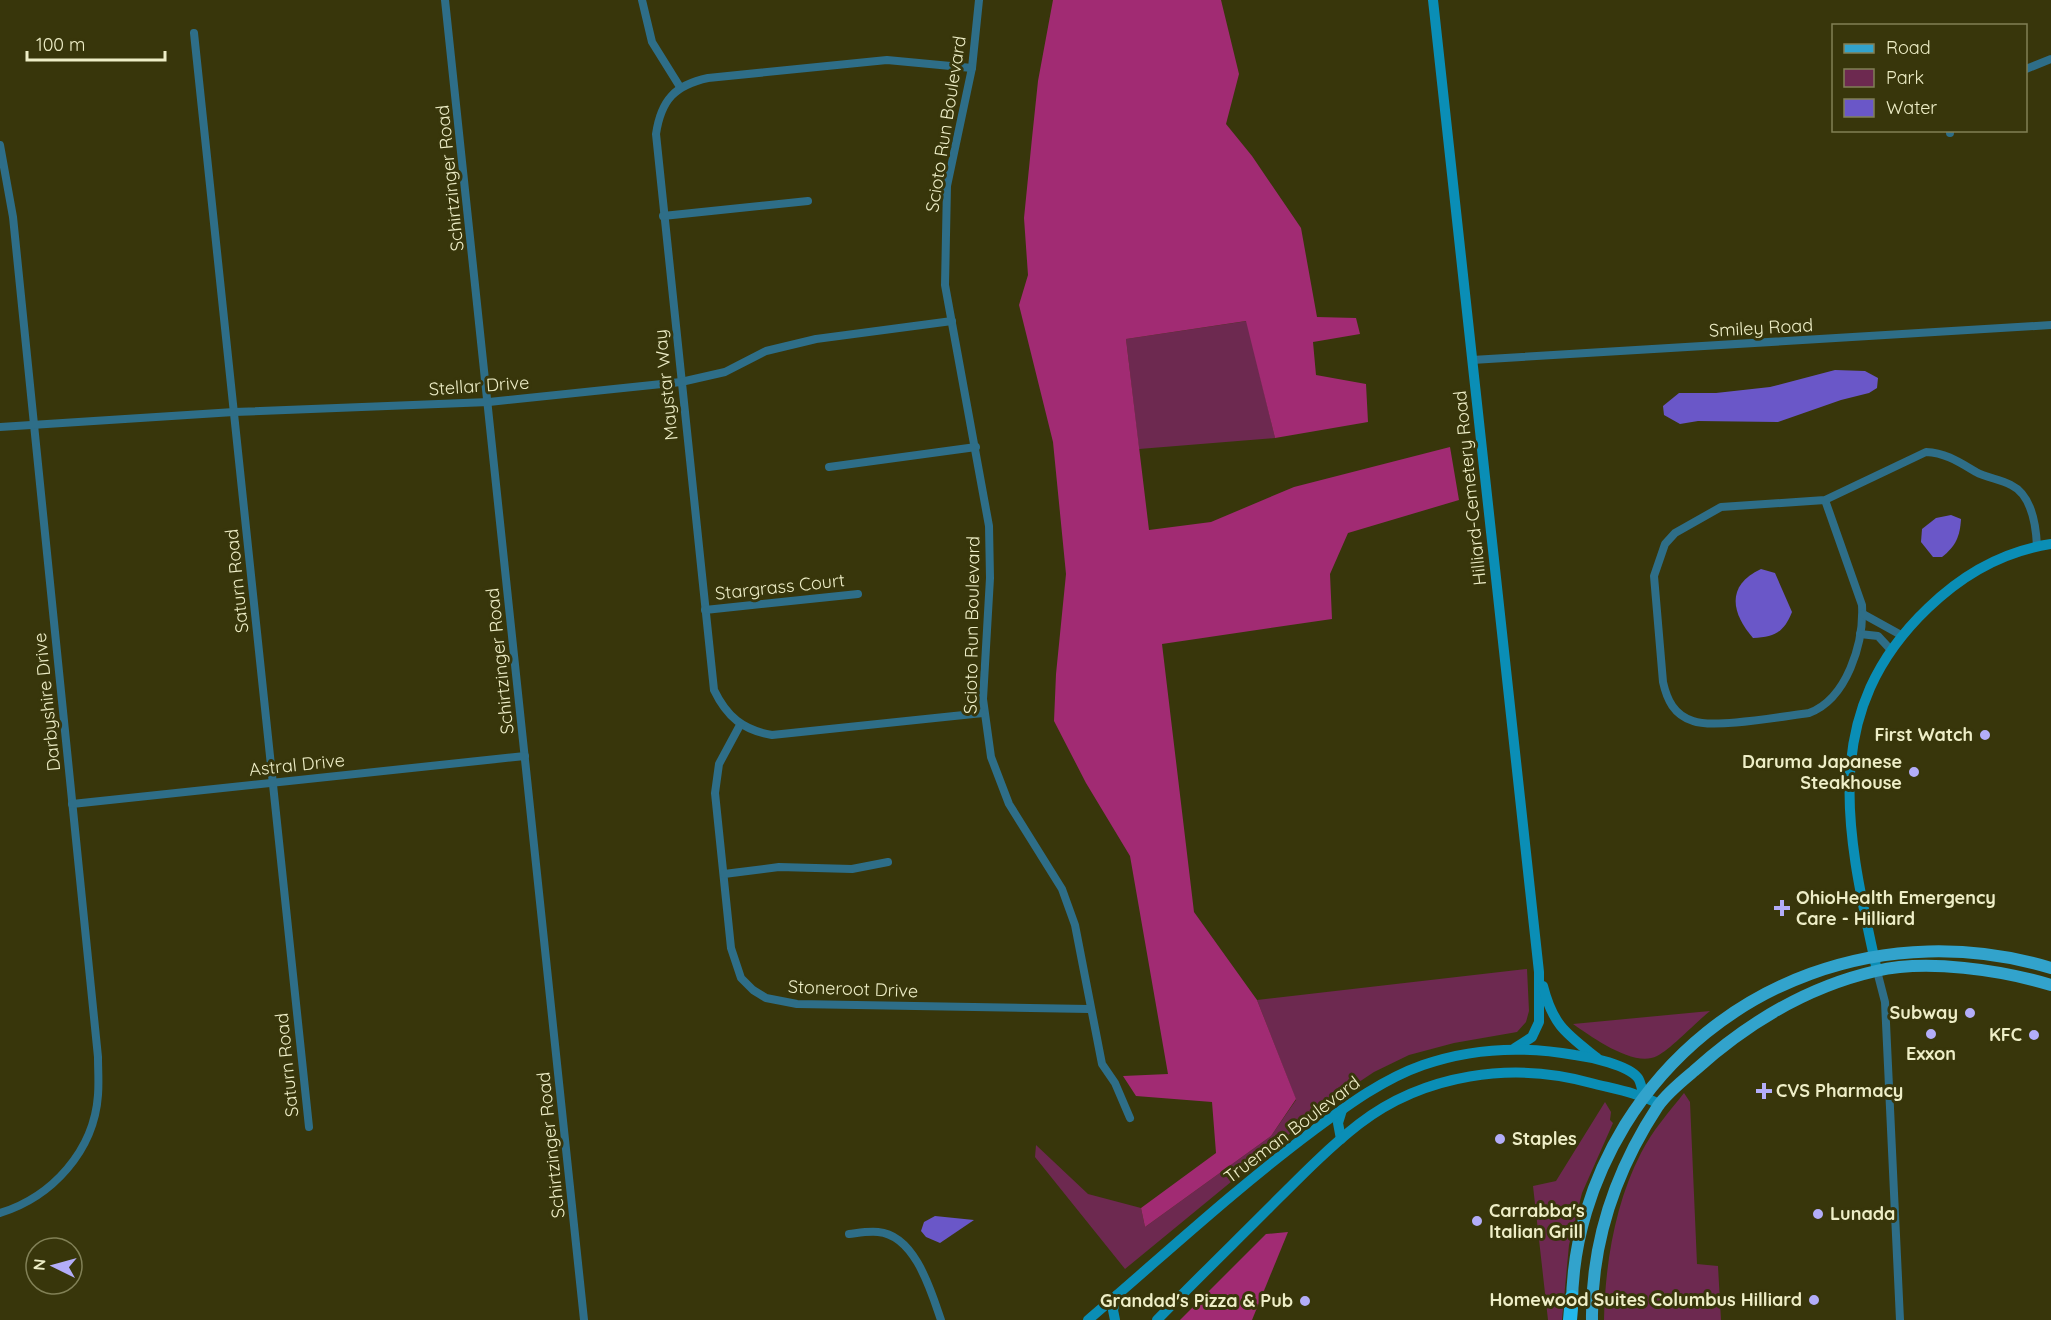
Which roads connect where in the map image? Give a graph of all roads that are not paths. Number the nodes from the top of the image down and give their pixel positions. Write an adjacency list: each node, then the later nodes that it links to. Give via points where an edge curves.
1 (445, 0): 17 (street, Schirtzinger Road)
2 (642, 0): 9 (street, via 652,42)
3 (979, 0): 7 (street, Scioto Run Boulevard)
4 (1433, 0): 15 (main road, Hilliard-Cemetery Road)
5 (194, 33): 18 (street, Saturn Road)
6 (2051, 58): 8 (street)
7 (972, 68): 9 (street, via 914,61 862,62 708,78); 13 (street, Scioto Run Boulevard, via 947,186 944,256)
8 (2027, 68)
9 (680, 87): 12 (street, Maystar Way, via 663,109 656,134)
10 (0, 146): 19 (street, Darbyshire Drive, via 13,218)
11 (808, 201): 12 (street)
12 (663, 216): 16 (street, Maystar Way)
13 (952, 321): 16 (street, Stellar Drive, via 816,339 766,351 725,372); 21 (street, Scioto Run Boulevard)
14 (2051, 325): 15 (street, Smiley Road)
15 (1472, 360): 42 (main road, Hilliard-Cemetery Road)
16 (681, 382): 17 (street, Stellar Drive); 27 (street, Maystar Way)
17 (489, 402): 18 (street, Stellar Drive); 34 (street, Schirtzinger Road)
18 (234, 412): 19 (street, Stellar Drive); 35 (street, Saturn Road)
19 (34, 423): 20 (street, Stellar Drive); 36 (street, Darbyshire Drive)
20 (0, 427)
21 (976, 447): 22 (street); 32 (street, Scioto Run Boulevard, via 989,526)
22 (829, 467)
23 (1826, 500): 25 (street, via 1926,452 1941,453 2021,491 2032,516); 28 (street); 29 (street, via 1722,507 1675,533 1665,544 1654,576 1664,682 1670,703 1685,717 1699,723 1816,711 1835,696)
24 (2051, 544): 25 (main road)
25 (2037, 546): 30 (main road, via 1962,579)
26 (858, 594): 27 (street, Stargrass Court)
27 (705, 610): 33 (street, Maystar Way, via 714,690 725,710)
28 (1863, 614): 29 (street); 30 (street)
29 (1860, 634): 31 (street, via 1878,636)
30 (1901, 635): 31 (main road)
31 (1890, 649): 39 (main road, via 1869,687 1853,732 1848,780 1852,835)
32 (983, 713): 33 (street, via 788,735 757,733); 44 (street, Scioto Run Boulevard, via 991,757 1009,804 1062,889 1075,925)
33 (740, 725): 38 (street, Stoneroot Drive, via 715,778)
34 (525, 756): 35 (street, Astral Drive); 58 (street, Schirtzinger Road)
35 (273, 782): 36 (street, Astral Drive); 51 (street, Saturn Road)
36 (72, 804): 53 (street, Darbyshire Drive, via 98,1057 95,1113 82,1148 59,1178 31,1201)
37 (888, 862): 38 (street, via 852,869 779,867)
38 (724, 874): 44 (street, Stoneroot Drive, via 735,963 747,984 766,998 797,1005)
39 (1874, 956): 40 (main road, via 1974,953); 41 (main road); 47 (main road, via 1805,975 1716,1022 1665,1069)
40 (2051, 968)
41 (1877, 971): 43 (main road, via 1992,970); 48 (main road, via 1786,1004 1735,1036); 66 (street, via 1885,1002)
42 (1539, 972): 45 (main road, Hilliard-Cemetery Road, via 1539,1022 1532,1037); 46 (main road, Hilliard-Cemetery Road, via 1554,1019 1562,1031)
43 (2051, 986)
44 (1089, 1009): 50 (street, Scioto Run Boulevard, via 1102,1064)
45 (1515, 1048): 46 (main road, Trueman Boulevard); 49 (main road, Trueman Boulevard, via 1422,1066 1372,1089)
46 (1597, 1058): 47 (main road, Trueman Boulevard, via 1638,1078)
47 (1644, 1096): 48 (main road, Trueman Boulevard); 52 (main road, Trueman Boulevard, via 1568,1077 1526,1072 1478,1074 1426,1086 1383,1108); 56 (main road, via 1605,1162 1592,1193 1580,1238)
48 (1659, 1104): 65 (main road, via 1619,1179 1605,1218 1595,1261)
49 (1342, 1110): 52 (main road, via 1338,1123); 55 (main road, Trueman Boulevard, via 1218,1207)
50 (1130, 1118)
51 (309, 1127)
52 (1341, 1139): 57 (main road, Trueman Boulevard)
53 (0, 1214)
54 (849, 1234): 59 (street, via 884,1233 912,1254 926,1276)
55 (1117, 1295): 60 (main road, Trueman Boulevard); 61 (main road)
56 (1572, 1297): 64 (highway)
57 (1175, 1301): 62 (main road); 63 (main road, Trueman Boulevard)
58 (584, 1320)
59 (941, 1320)
60 (1088, 1320)
61 (1115, 1320)
62 (1149, 1320)
63 (1157, 1320)
64 (1571, 1320)
65 (1592, 1320)
66 (1900, 1320)

